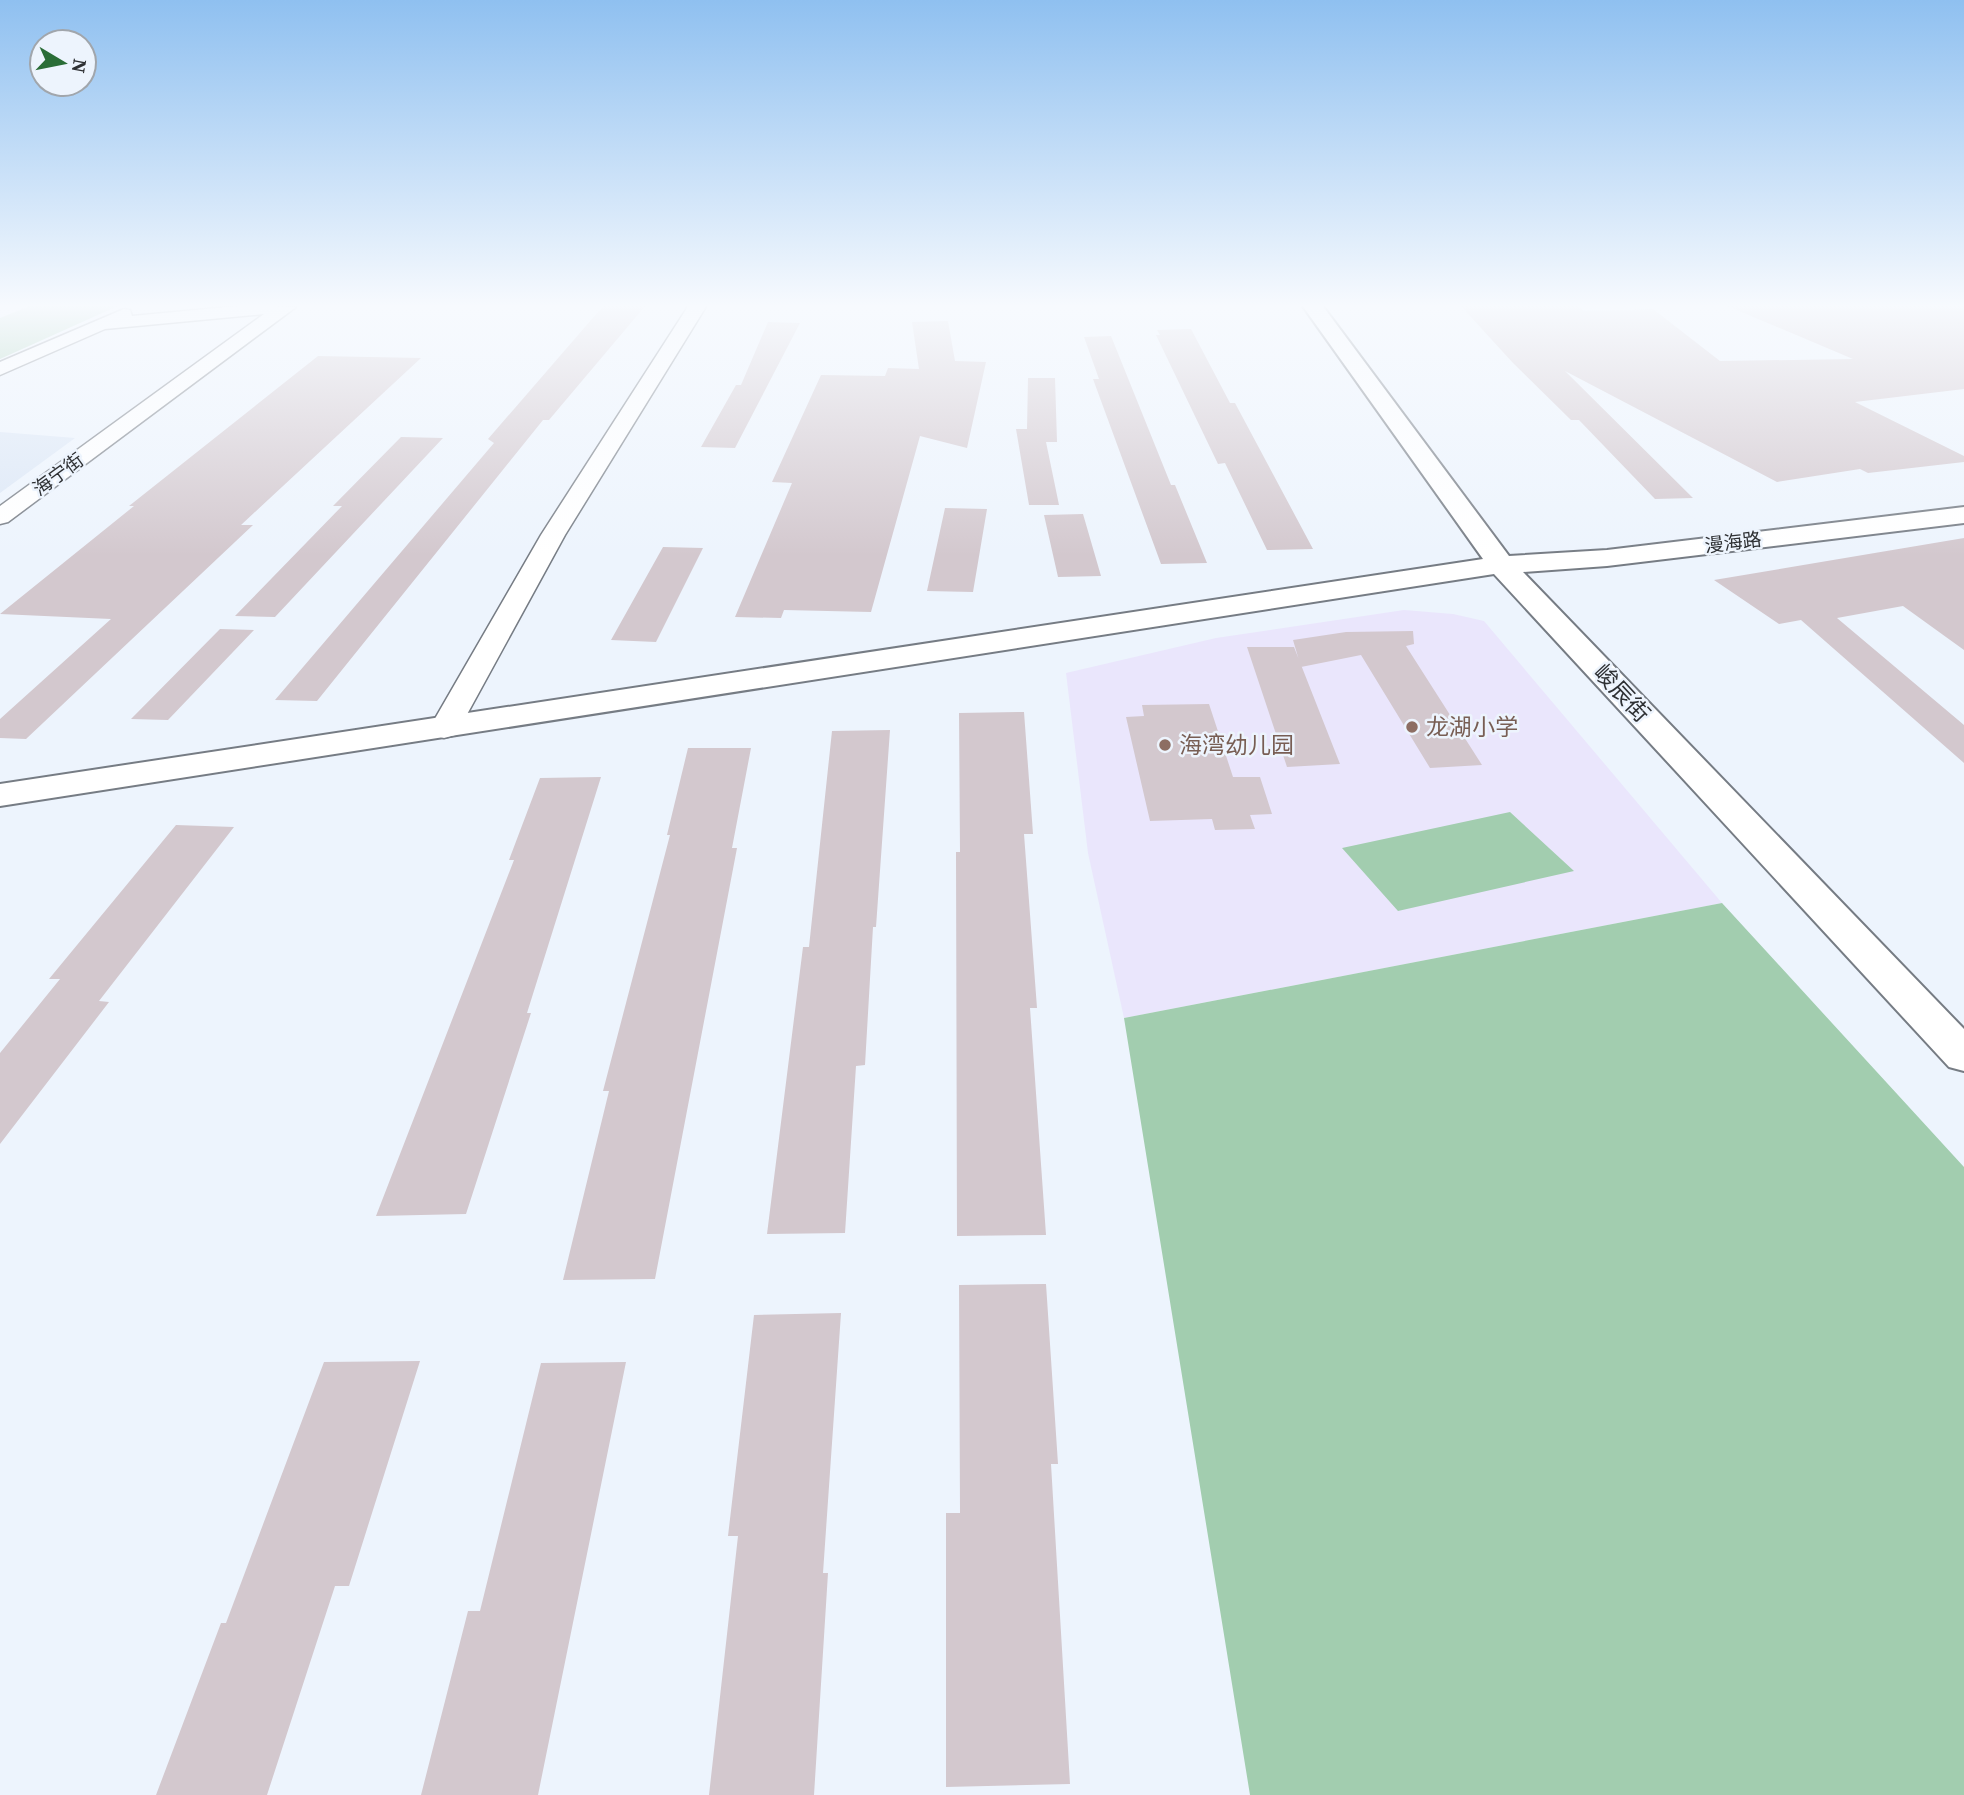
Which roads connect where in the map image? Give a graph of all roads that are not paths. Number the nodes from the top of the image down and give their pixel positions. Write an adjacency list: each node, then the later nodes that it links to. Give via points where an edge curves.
1 (178, 389): 5 (street, 海宁街)
2 (645, 389): 7 (street, via 553,535)
3 (1373, 389): 6 (street, 峻辰街)
4 (1964, 514): 6 (street, 漫海路, via 1607,558)
5 (0, 517)
6 (1501, 565): 7 (street, 漫海路); 9 (street, 峻辰街)
7 (444, 729): 8 (street, 漫海路)
8 (0, 795)
9 (1964, 1056)

